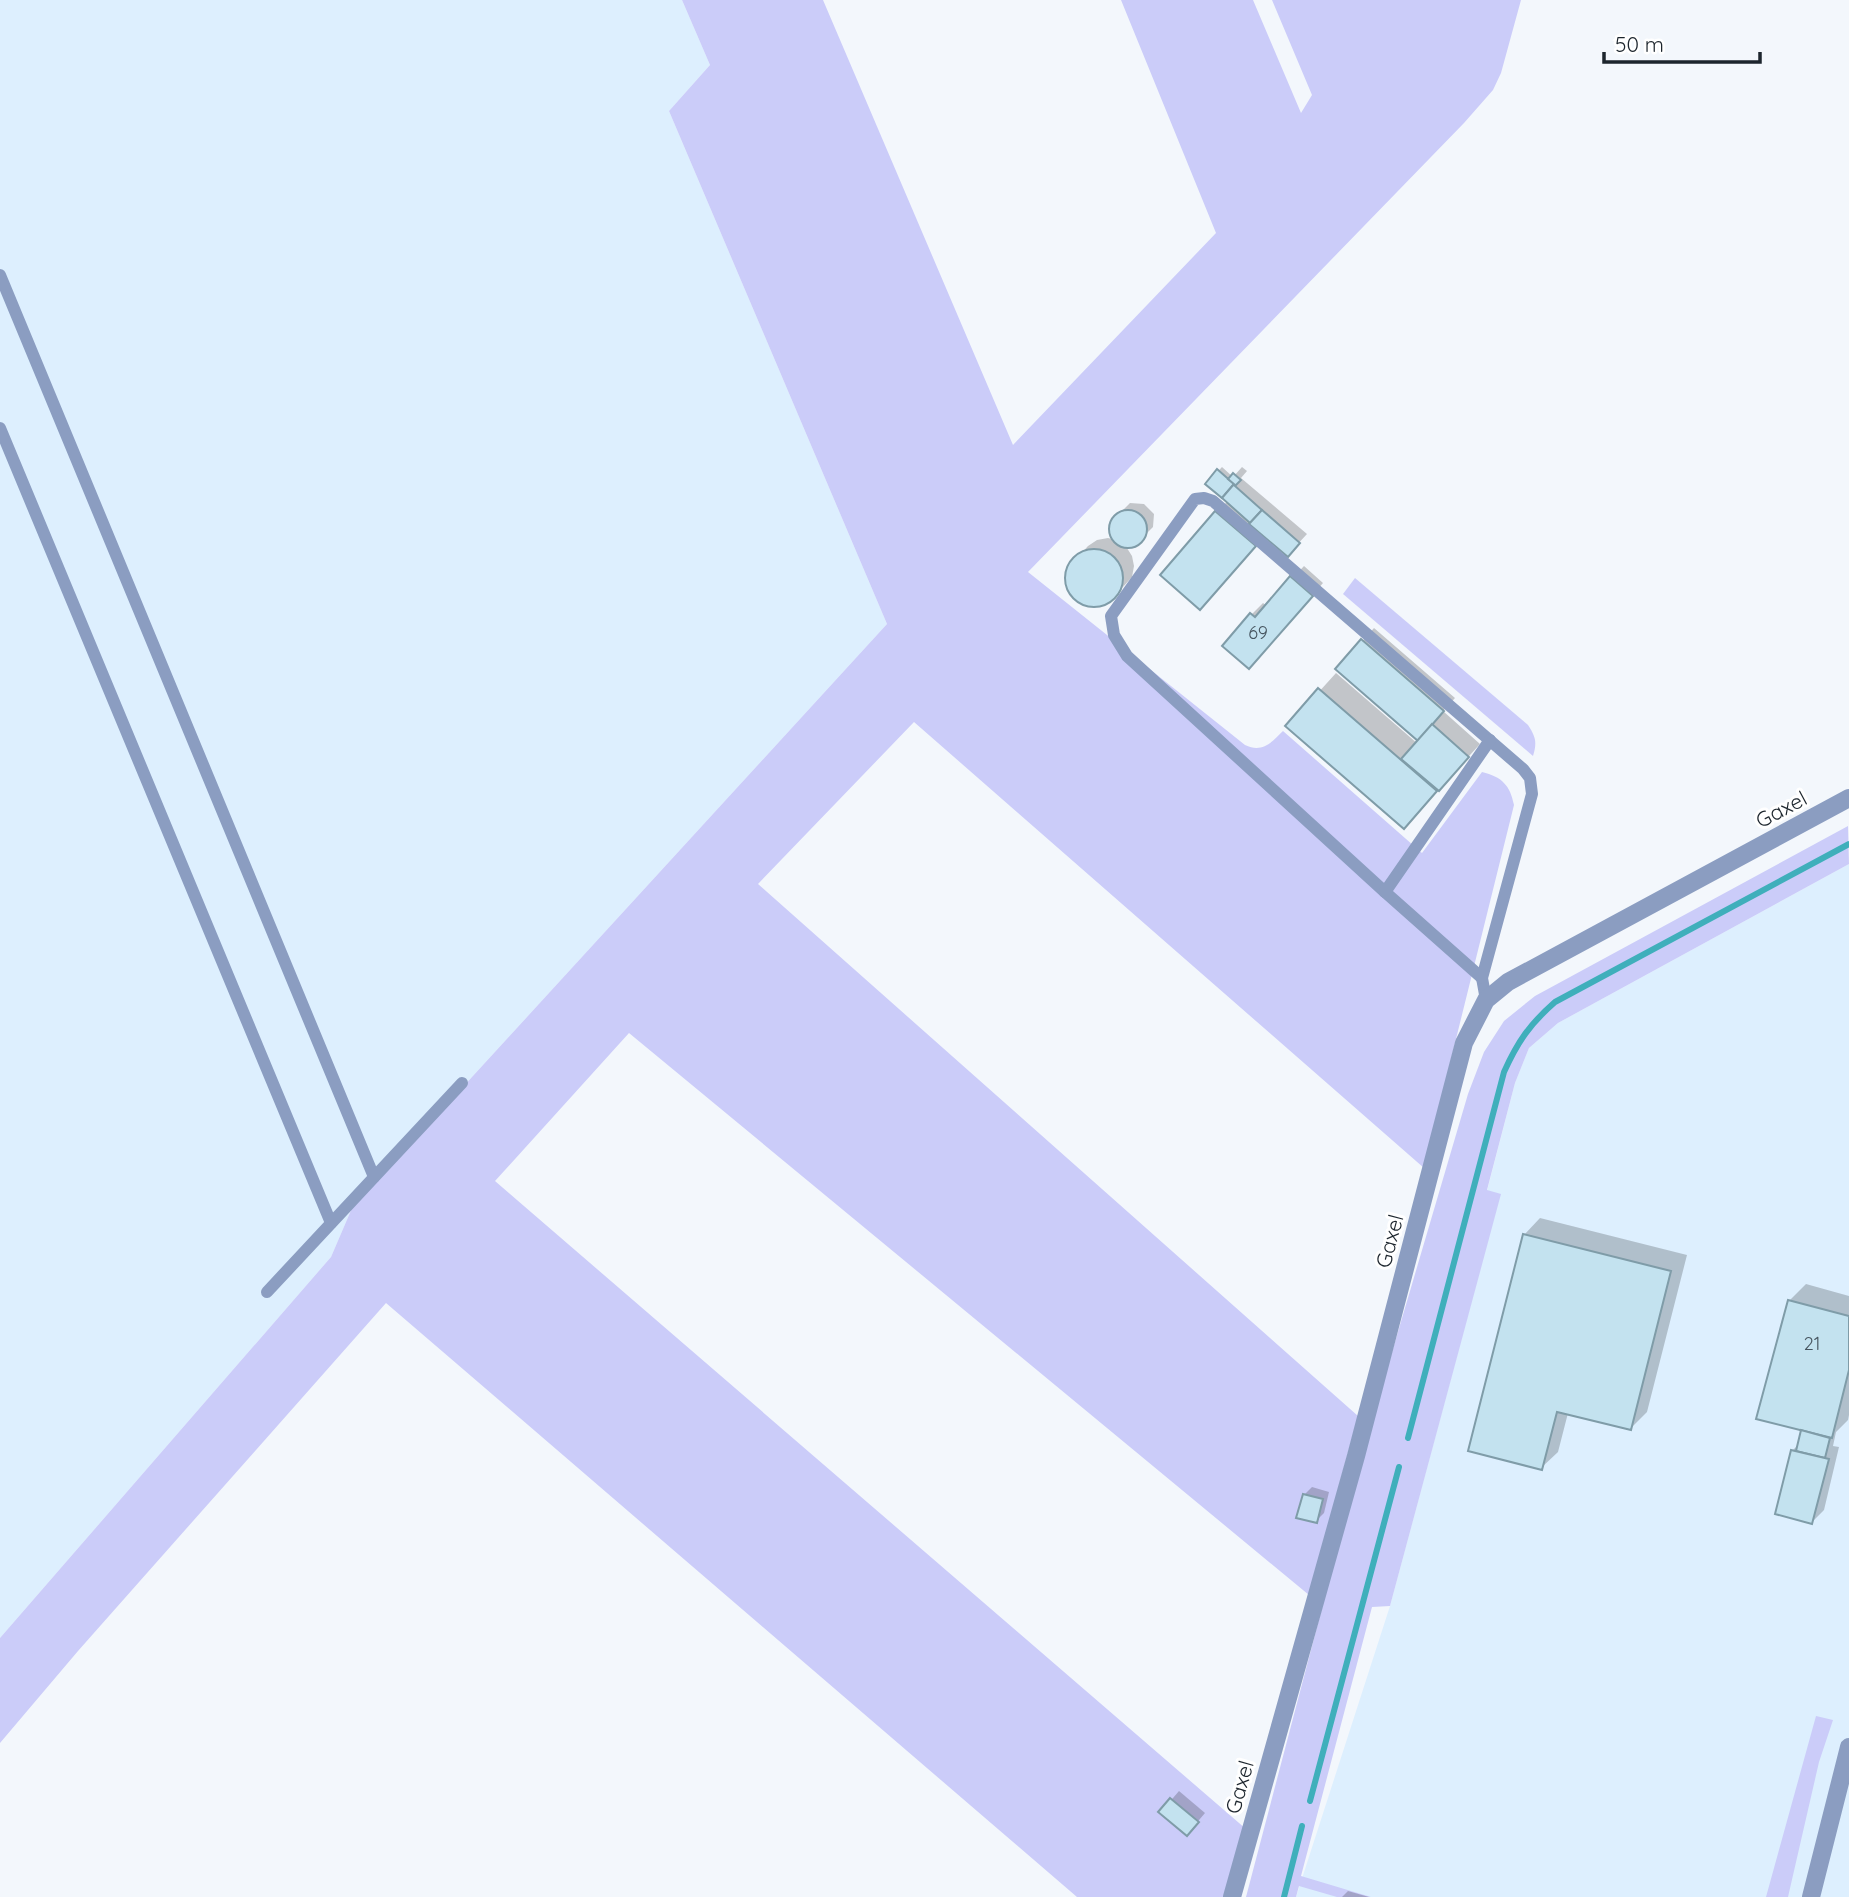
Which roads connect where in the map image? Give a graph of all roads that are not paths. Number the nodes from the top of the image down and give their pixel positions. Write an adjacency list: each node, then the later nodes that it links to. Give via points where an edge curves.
1 (0, 275): 9 (lane)
2 (0, 428): 10 (lane)
3 (1490, 740): 5 (lane); 5 (lane, via 1205,498 1195,499 1111,616 1114,635 1127,656); 6 (lane, via 1524,769 1532,794)
4 (1849, 798): 7 (street, Gaxel, via 1508,982)
5 (1385, 892): 6 (lane)
6 (1482, 978): 7 (lane)
7 (1486, 1000): 13 (street, Gaxel, via 1464,1043 1356,1456)
8 (463, 1083): 9 (lane)
9 (374, 1177): 10 (lane)
10 (331, 1223): 11 (lane)
11 (267, 1292)
12 (1849, 1747): 14 (street)
13 (1232, 1897)
14 (1811, 1897)

